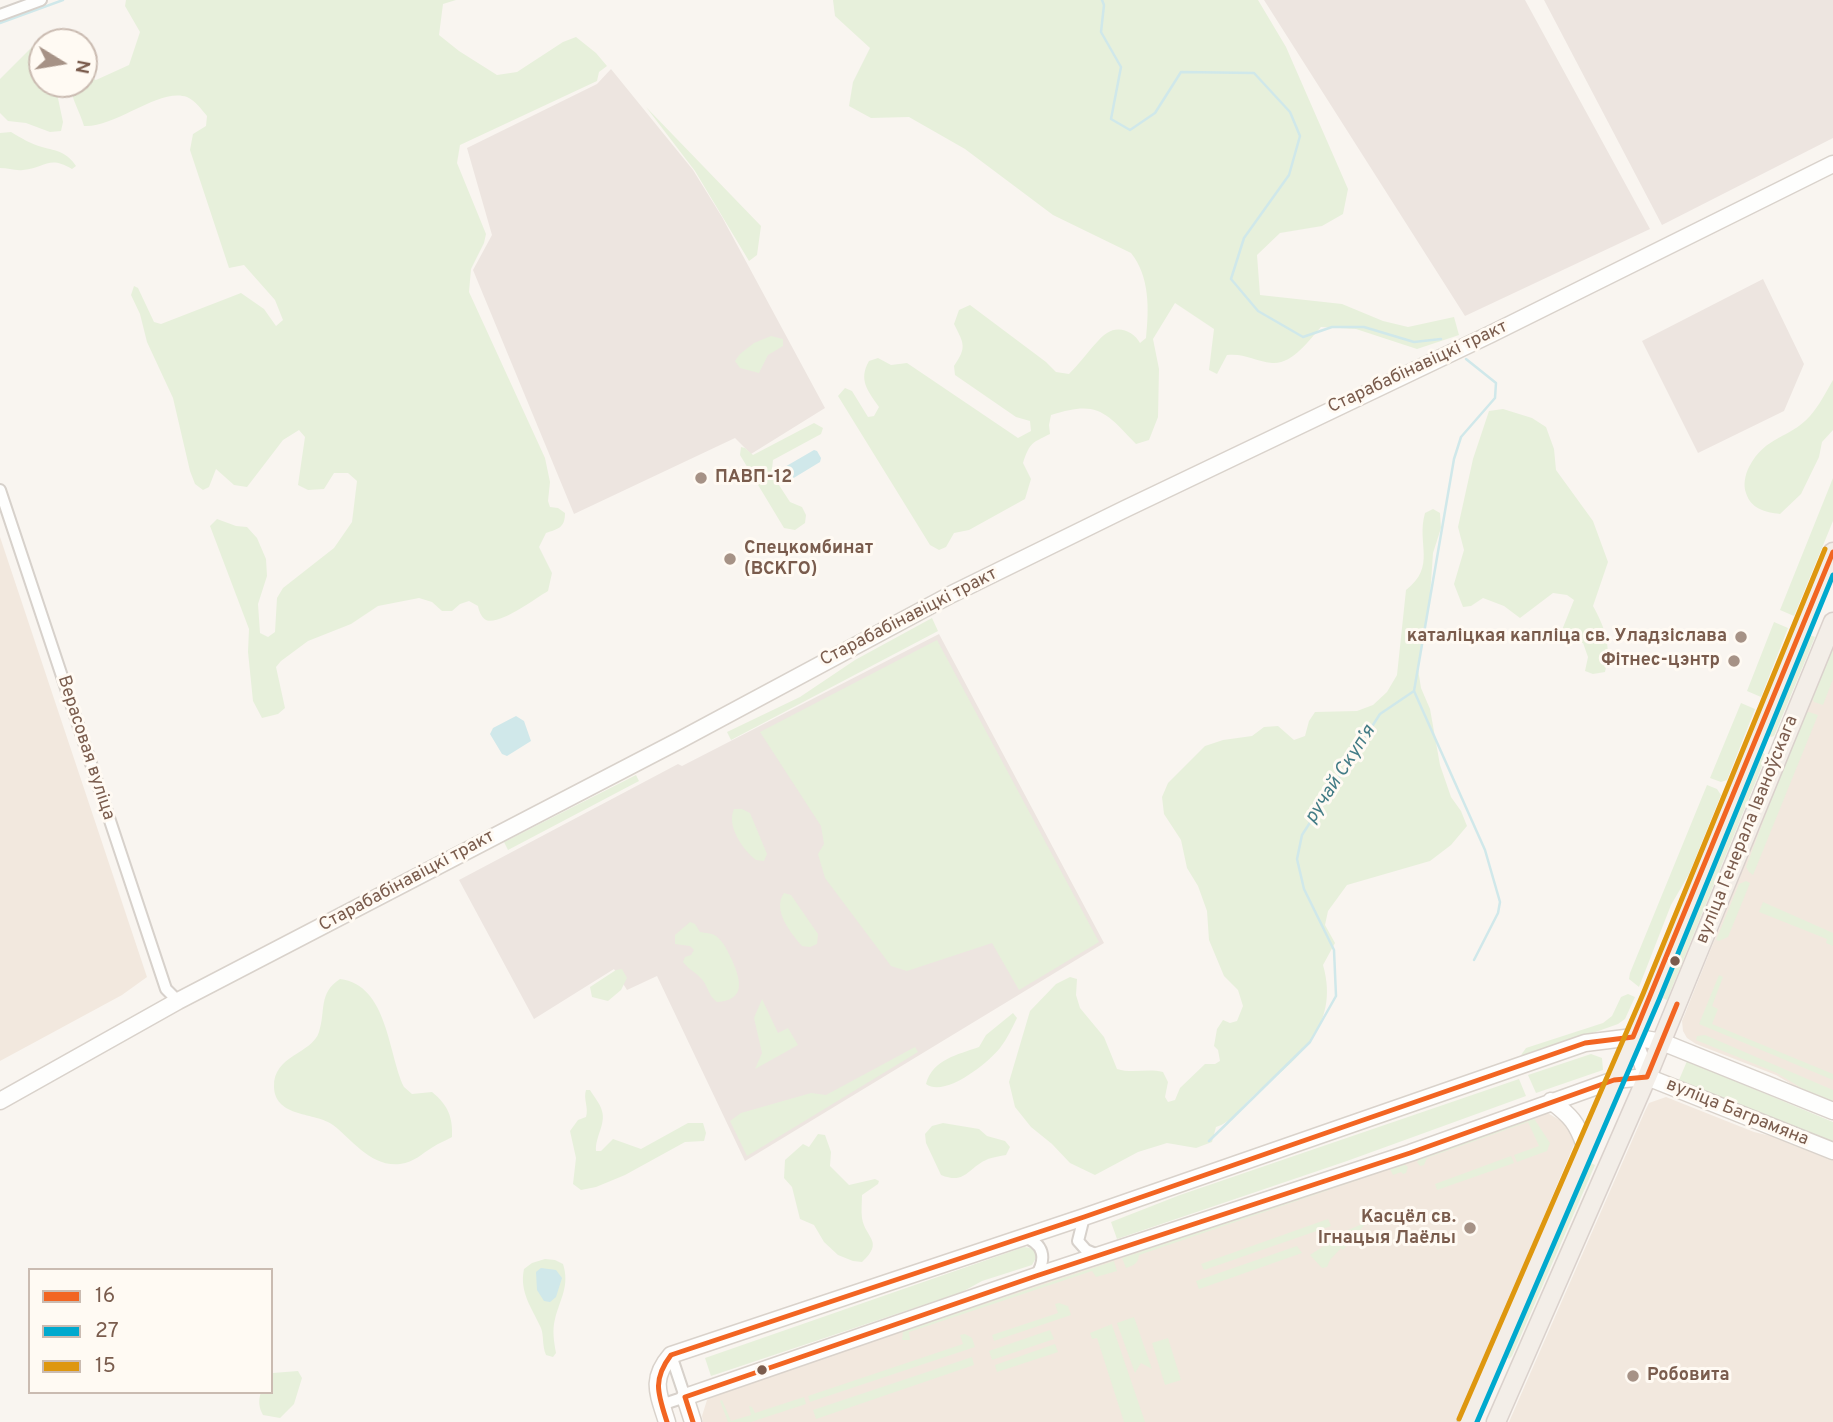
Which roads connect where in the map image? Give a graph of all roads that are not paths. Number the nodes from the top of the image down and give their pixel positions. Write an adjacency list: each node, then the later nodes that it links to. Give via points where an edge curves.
1 (41, 0): 2 (street)
2 (0, 15)
3 (1833, 164): 13 (street, Старабабінавіцкі тракт, via 952,594)
4 (0, 490): 5 (street, Верасовая вуліца)
5 (12, 525): 6 (street); 13 (street, Верасовая вуліца, via 166,989)
6 (0, 530)
7 (1832, 559): 9 (main road, вуліца Генерала Іваноўскага)
8 (1833, 622): 10 (main road, вуліца Генерала Іваноўскага)
9 (1760, 728): 10 (main road, via 1768,742); 11 (main road, вуліца Генерала Іваноўскага)
10 (1785, 738): 12 (main road, вуліца Генерала Іваноўскага)
11 (1750, 753): 12 (main road, via 1766,747 1773,751); 14 (main road, вуліца Генерала Іваноўскага)
12 (1775, 763): 15 (main road, вуліца Генерала Іваноўскага)
13 (178, 1001): 18 (street, Старабабінавіцкі тракт)
14 (1633, 1037): 15 (street); 16 (street); 17 (main road, вуліца Генерала Іваноўскага); 23 (street, via 1585,1043)
15 (1662, 1042): 16 (main road, вуліца Генерала Іваноўскага); 20 (street)
16 (1647, 1077): 17 (street, вуліца Баграмяна); 22 (street, вуліца Баграмяна); 29 (main road, вуліца Генерала Іваноўскага)
17 (1614, 1080): 19 (street, вуліца Баграмяна); 21 (main road, вуліца Генерала Іваноўскага)
18 (0, 1101)
19 (1551, 1101): 21 (street, via 1578,1126); 25 (street, вуліца Баграмяна, via 1410,1153)
20 (1833, 1111)
21 (1585, 1146): 27 (main road, вуліца Генерала Іваноўскага)
22 (1833, 1152)
23 (1084, 1217): 24 (street); 25 (street, via 1078,1241)
24 (1023, 1237): 26 (street, via 1042,1251); 28 (street)
25 (1098, 1255): 26 (street, вуліца Баграмяна)
26 (1037, 1276): 32 (street, вуліца Баграмяна)
27 (1499, 1348): 29 (main road, via 1500,1359 1509,1366); 30 (main road, вуліца Генерала Іваноўскага)
28 (671, 1354): 32 (street); 33 (street, via 659,1371)
29 (1524, 1360): 31 (main road, вуліца Генерала Іваноўскага)
30 (1488, 1375): 31 (main road, via 1496,1368 1503,1369 1511,1375); 36 (main road, вуліца Генерала Іваноўскага)
31 (1512, 1386): 37 (main road, вуліца Генерала Іваноўскага)
32 (685, 1397): 33 (street); 35 (street)
33 (661, 1405): 34 (street)
34 (667, 1422)
35 (693, 1422)
36 (1467, 1422)
37 (1496, 1422)

